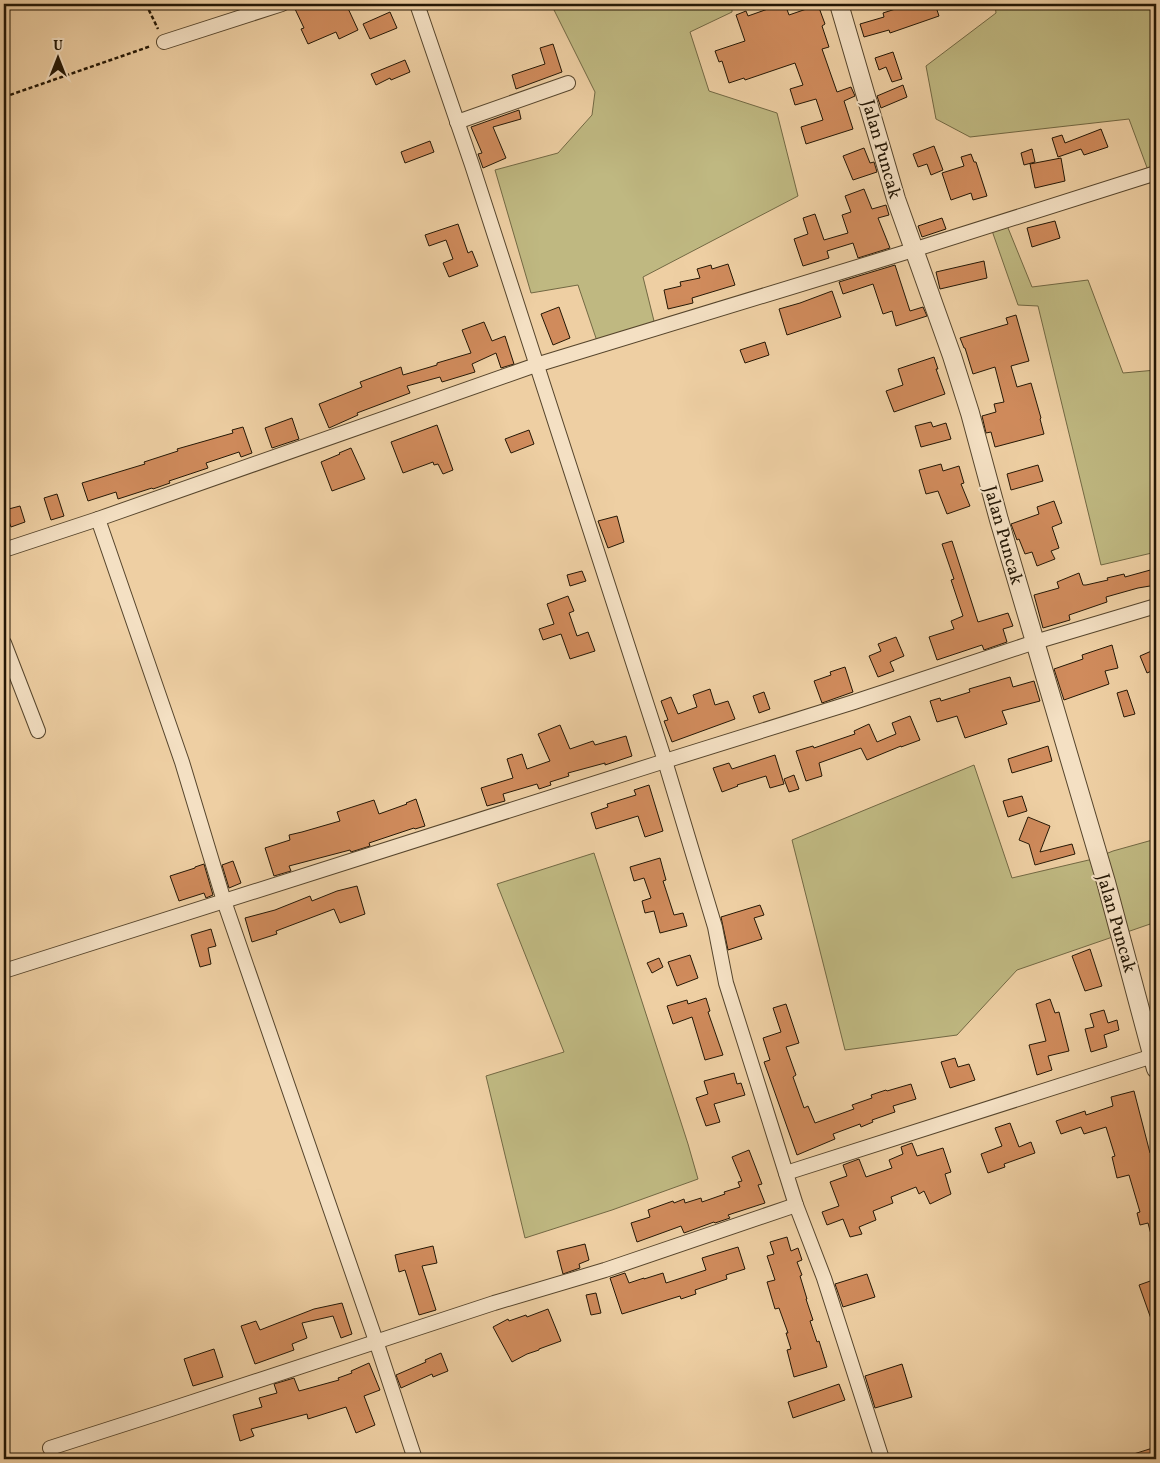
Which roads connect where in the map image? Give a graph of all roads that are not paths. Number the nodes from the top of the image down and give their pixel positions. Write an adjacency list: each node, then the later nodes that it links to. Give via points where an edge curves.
1 (282, 4): 4 (street)
2 (417, 4): 6 (street)
3 (840, 4): 8 (street, Jalan Puncak)
4 (164, 42)
5 (568, 83): 6 (street)
6 (457, 122): 9 (street)
7 (1156, 173): 8 (street)
8 (913, 250): 9 (street); 13 (street, Jalan Puncak, via 962,386)
9 (536, 365): 10 (street); 16 (street)
10 (98, 519): 11 (street); 17 (street, via 182,762)
11 (4, 550)
12 (1156, 606): 13 (street)
13 (1035, 642): 16 (street); 19 (street, Jalan Puncak)
14 (4, 643): 15 (street)
15 (38, 731)
16 (665, 761): 17 (street); 20 (street, via 712,915 726,983)
17 (224, 901): 18 (street); 22 (street)
18 (4, 971)
19 (1155, 1060): 20 (street)
20 (786, 1173): 21 (street)
21 (796, 1205): 22 (street, via 605,1270); 25 (street, via 824,1278)
22 (376, 1341): 23 (street); 24 (street)
23 (50, 1448)
24 (415, 1459)
25 (882, 1459)

